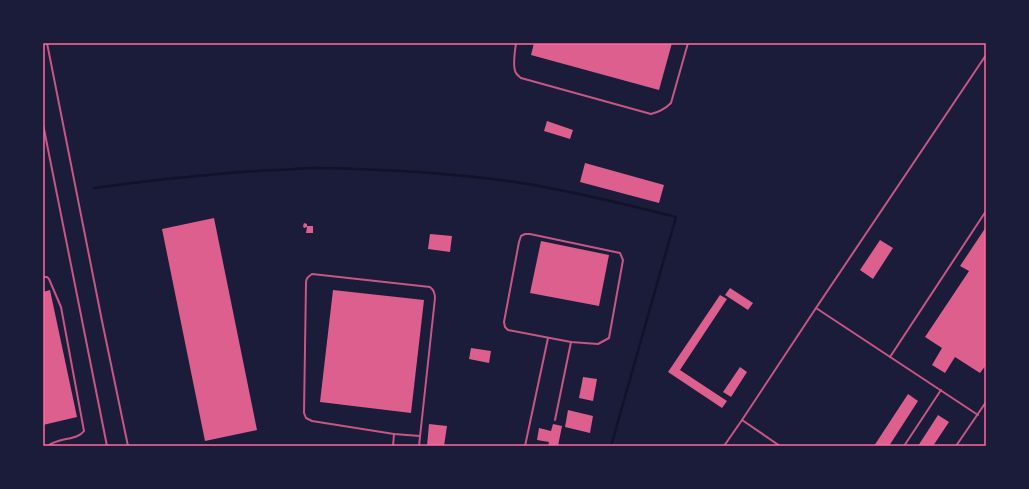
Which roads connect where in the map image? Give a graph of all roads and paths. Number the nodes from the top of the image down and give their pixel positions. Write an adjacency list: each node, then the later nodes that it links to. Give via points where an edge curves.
1 (47, 43): 21 (lane)
2 (516, 43): 3 (lane, via 515,70 521,78 651,114 666,108 670,103)
3 (688, 43)
4 (986, 55): 8 (lane)
5 (43, 124): 20 (lane)
6 (986, 211): 11 (lane)
7 (43, 277): 19 (lane, via 49,279 61,307 84,431 81,435 52,442)
8 (816, 308): 11 (lane); 16 (lane)
9 (548, 338): 10 (lane); 10 (lane, via 508,330 505,327 519,242 525,234 620,253 622,257 609,338 598,344); 24 (lane)
10 (571, 342): 15 (lane)
11 (890, 357): 12 (lane)
12 (941, 390): 14 (lane); 27 (lane)
13 (986, 402): 14 (lane)
14 (978, 415): 28 (lane)
15 (555, 420)
16 (742, 420): 25 (lane); 26 (lane)
17 (394, 434): 18 (lane); 18 (lane, via 306,418 306,279 312,274 433,289 435,298); 22 (lane)
18 (420, 436): 23 (lane)
19 (48, 446)
20 (107, 446)
21 (128, 446)
22 (393, 446)
23 (419, 446)
24 (525, 446)
25 (724, 446)
26 (780, 446)
27 (904, 446)
28 (956, 446)

